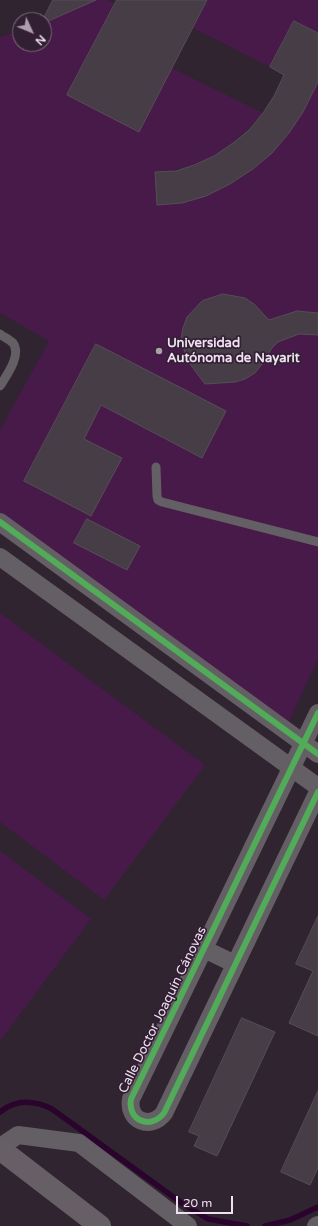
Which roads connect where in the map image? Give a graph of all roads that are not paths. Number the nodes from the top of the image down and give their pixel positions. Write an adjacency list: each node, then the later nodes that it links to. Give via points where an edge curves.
1 (0, 334): 2 (lane, via 15,348 15,357)
2 (0, 386)
3 (156, 467): 5 (lane, via 157,496 162,502)
4 (0, 522): 7 (street)
5 (318, 542)
6 (0, 557): 8 (street)
7 (50, 559): 8 (street); 10 (street)
8 (30, 578): 12 (street)
9 (318, 713): 10 (street, Calle Doctor Joaquín Cánovas)
10 (303, 744): 11 (street); 12 (street, Calle Doctor Joaquín Cánovas)
11 (318, 754)
12 (292, 768): 13 (street); 15 (street, Calle Doctor Joaquín Cánovas)
13 (318, 787)
14 (318, 792): 16 (street, Calle Doctor Joaquín Cánovas)
15 (204, 949): 16 (street); 16 (street, Calle Doctor Joaquín Cánovas, via 131,1099 131,1111 138,1120 150,1123 164,1113)
16 (236, 964)
17 (0, 1148): 18 (main road); 19 (street, via 18,1135 79,1144)
18 (100, 1226)
19 (188, 1226)

